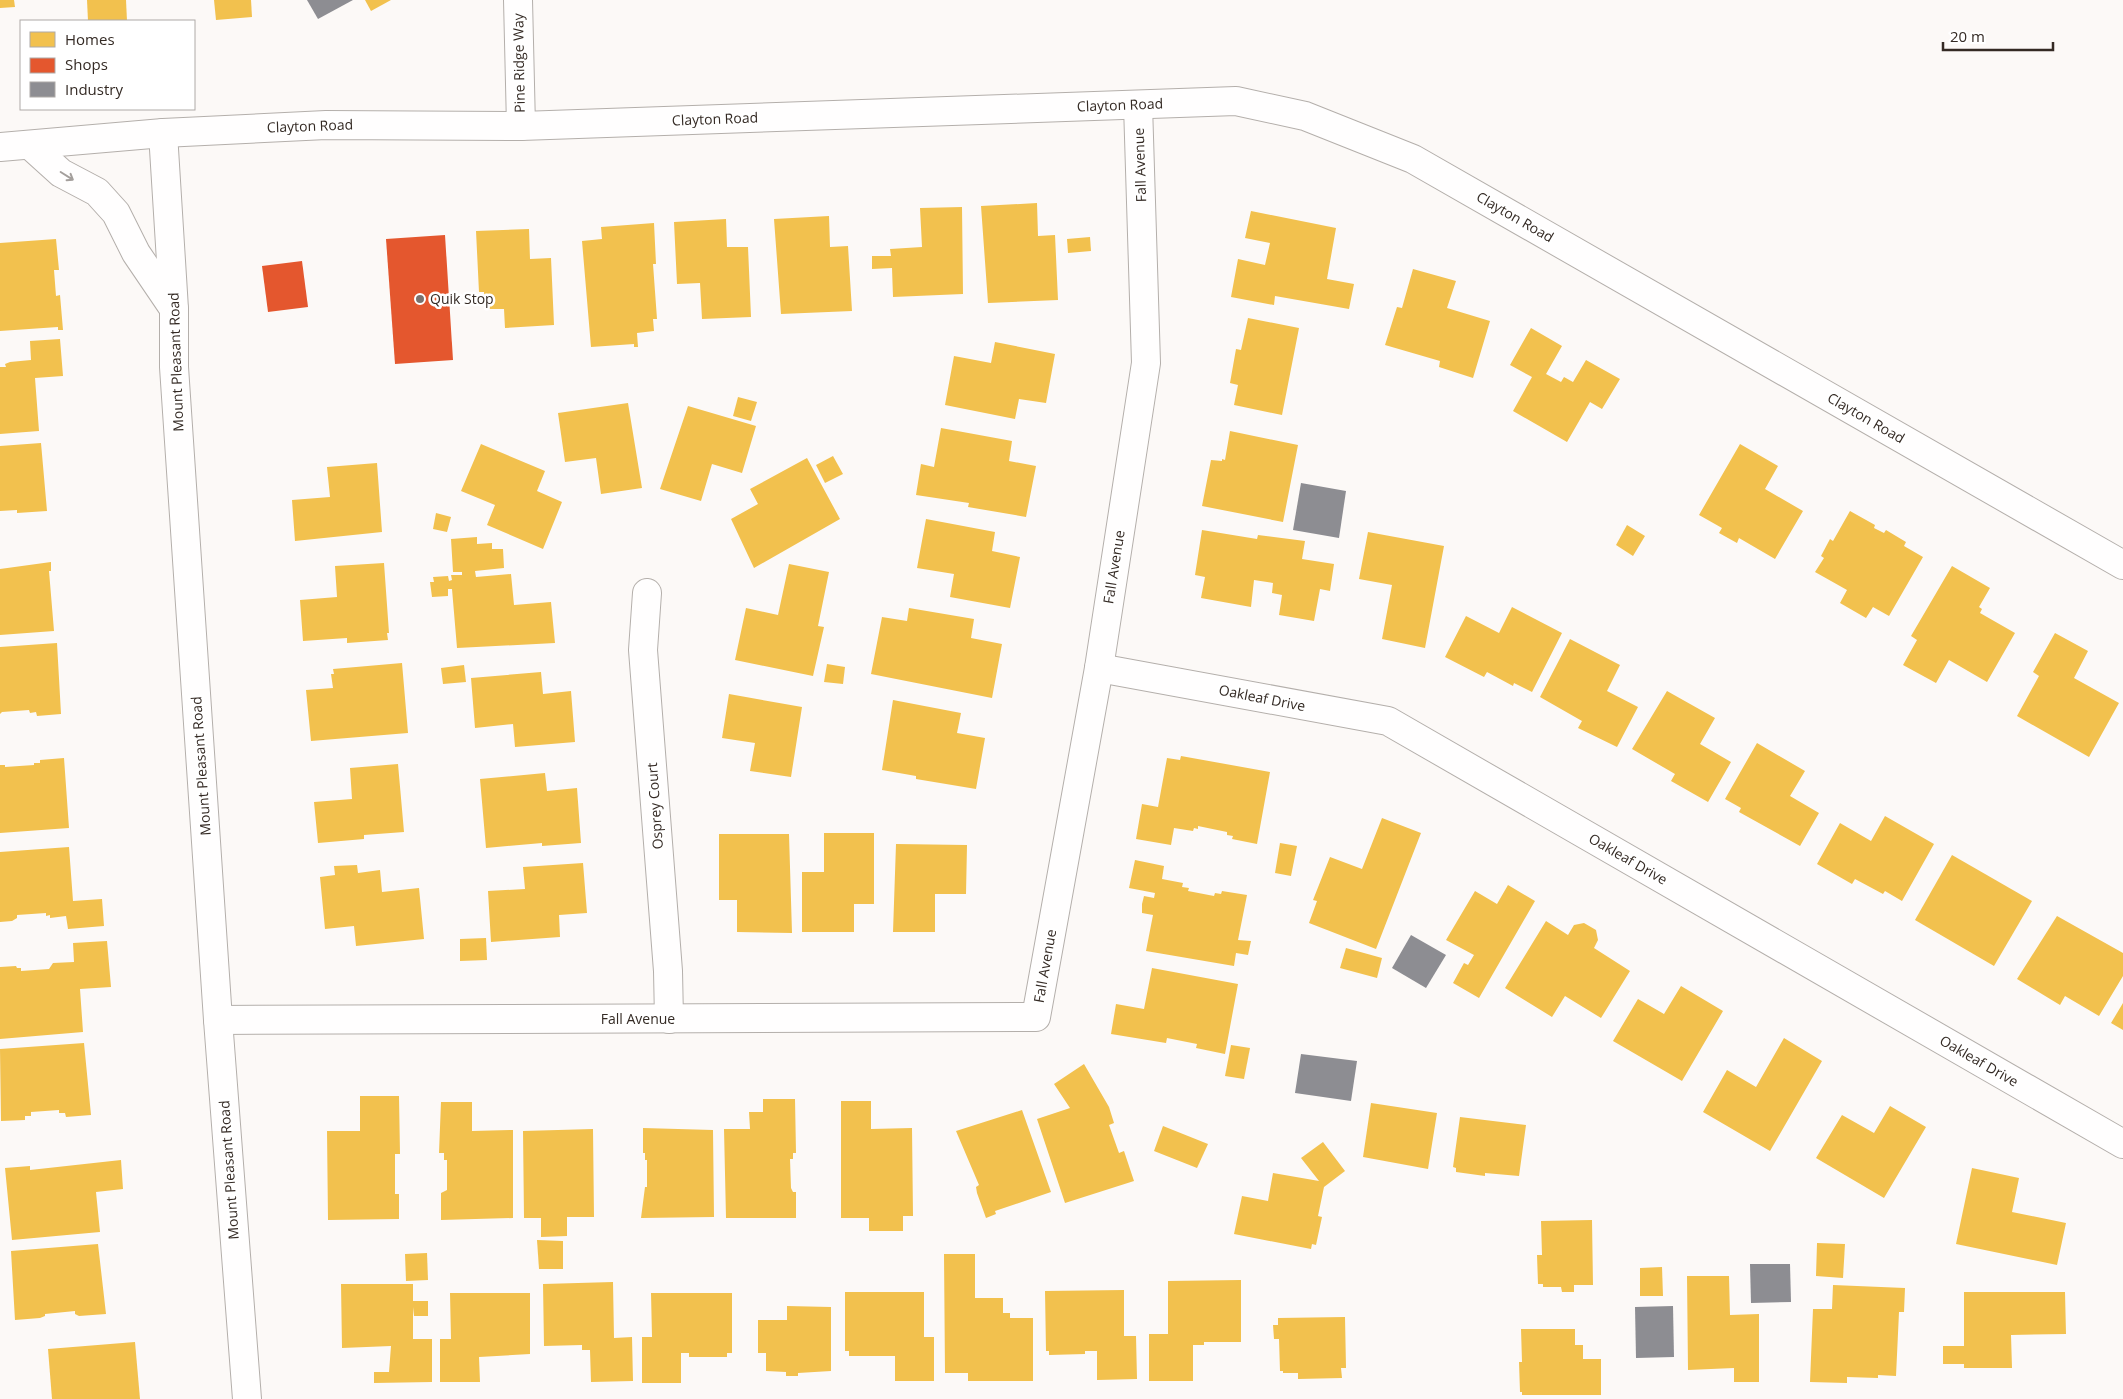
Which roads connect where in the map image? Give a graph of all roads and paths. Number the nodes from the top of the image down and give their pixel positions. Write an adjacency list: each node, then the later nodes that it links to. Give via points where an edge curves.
1 (518, 0): 3 (street, Pine Ridge Way)
2 (1138, 104): 3 (street, Clayton Road); 8 (street, Clayton Road, via 1236,101 1305,116 1413,159); 10 (street, Fall Avenue, via 1146,362)
3 (521, 126): 4 (street, Clayton Road, via 326,125)
4 (163, 133): 5 (street, Clayton Road); 7 (street, Mount Pleasant Road)
5 (30, 145): 6 (street, Clayton Road); 7 (street, one-way to 7, via 61,173 97,192 116,213 136,253)
6 (0, 146)
7 (174, 310): 12 (street, Mount Pleasant Road, via 174,367)
8 (2123, 565)
9 (647, 592): 11 (street, Osprey Court, via 643,650)
10 (1099, 668): 11 (street, Fall Avenue, via 1036,1017); 13 (street, Oakleaf Drive, via 1388,721)
11 (669, 1019): 12 (street, Fall Avenue)
12 (218, 1020): 14 (street, Mount Pleasant Road)
13 (2123, 1144)
14 (247, 1399)

